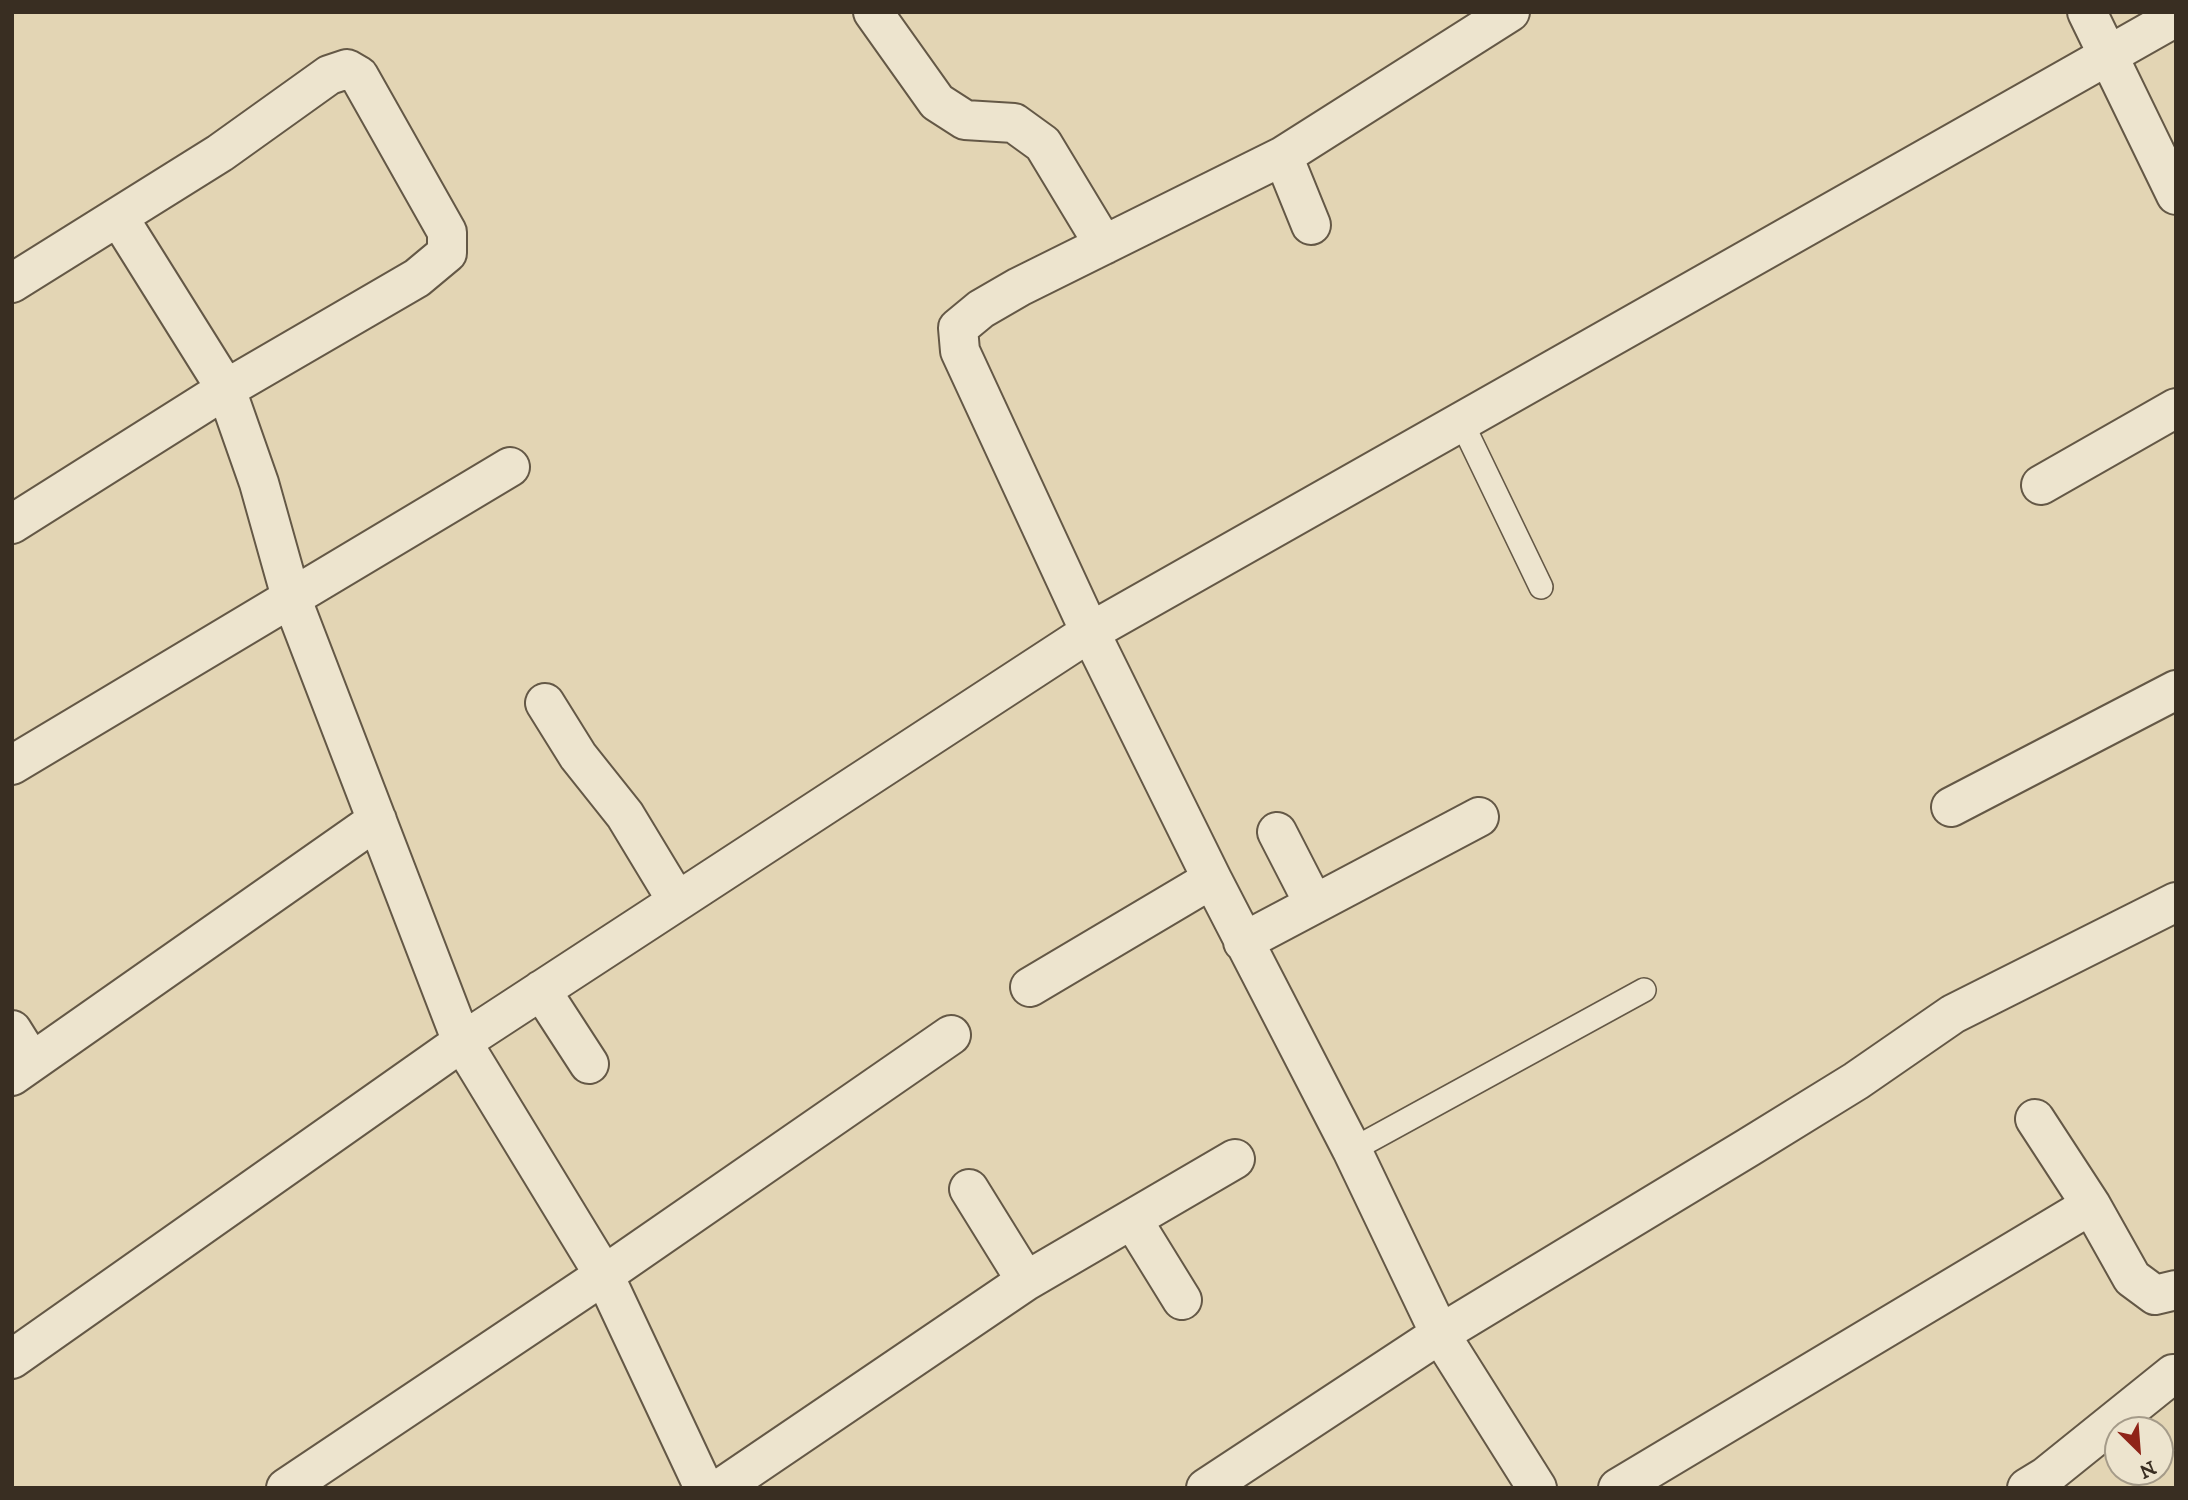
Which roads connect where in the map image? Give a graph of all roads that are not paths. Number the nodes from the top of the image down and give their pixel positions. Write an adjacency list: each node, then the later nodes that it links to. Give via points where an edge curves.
1 (873, 12): 10 (street, via 937,102 964,120 1014,123 1043,144)
2 (1510, 12): 6 (street)
3 (2087, 12): 5 (street)
4 (2176, 17): 5 (street)
5 (2109, 55): 7 (street); 14 (street)
6 (1283, 156): 9 (street); 10 (street)
7 (2176, 195)
8 (119, 218): 11 (street); 12 (street); 12 (street, via 329,75 347,69 359,76 447,232 447,253 417,278)
9 (1311, 225)
10 (1104, 245): 20 (street, via 981,309 958,328 960,351)
11 (12, 283)
12 (226, 389): 17 (street); 19 (street)
13 (2176, 408): 16 (street)
14 (1461, 421): 18 (lane); 20 (street)
15 (510, 467): 19 (street)
16 (2041, 485)
17 (12, 524)
18 (1541, 587)
19 (291, 597): 23 (street); 26 (street)
20 (1090, 632): 28 (street); 29 (street)
21 (2176, 690): 24 (street)
22 (545, 703): 29 (street, via 578,756 625,815)
23 (12, 765)
24 (1951, 807)
25 (1479, 817): 31 (street)
26 (377, 820): 38 (street); 40 (street)
27 (1278, 832): 31 (street)
28 (1212, 879): 32 (street); 33 (street)
29 (677, 901): 34 (street)
30 (2176, 902): 51 (street, via 1953,1014 1856,1081)
31 (1314, 904): 32 (street)
32 (1243, 942): 42 (street)
33 (1030, 987)
34 (541, 990): 38 (street); 39 (street)
35 (1644, 990): 42 (lane)
36 (12, 1030): 40 (street)
37 (951, 1034): 47 (street)
38 (462, 1042): 47 (street); 52 (street)
39 (589, 1064)
40 (22, 1069)
41 (2035, 1119): 45 (street)
42 (1352, 1150): 51 (street)
43 (1236, 1159): 46 (street)
44 (969, 1189): 48 (street)
45 (2091, 1205): 49 (street, via 2132,1278 2155,1295); 59 (street)
46 (1132, 1219): 48 (street); 50 (street)
47 (604, 1275): 54 (street); 55 (street)
48 (1026, 1281): 56 (street)
49 (2176, 1290)
50 (1182, 1300)
51 (1440, 1334): 57 (street); 58 (street)
52 (12, 1359)
53 (2173, 1374): 60 (street)
54 (286, 1488)
55 (704, 1488)
56 (720, 1488)
57 (1206, 1488)
58 (1536, 1488)
59 (1618, 1488)
60 (2027, 1488)

